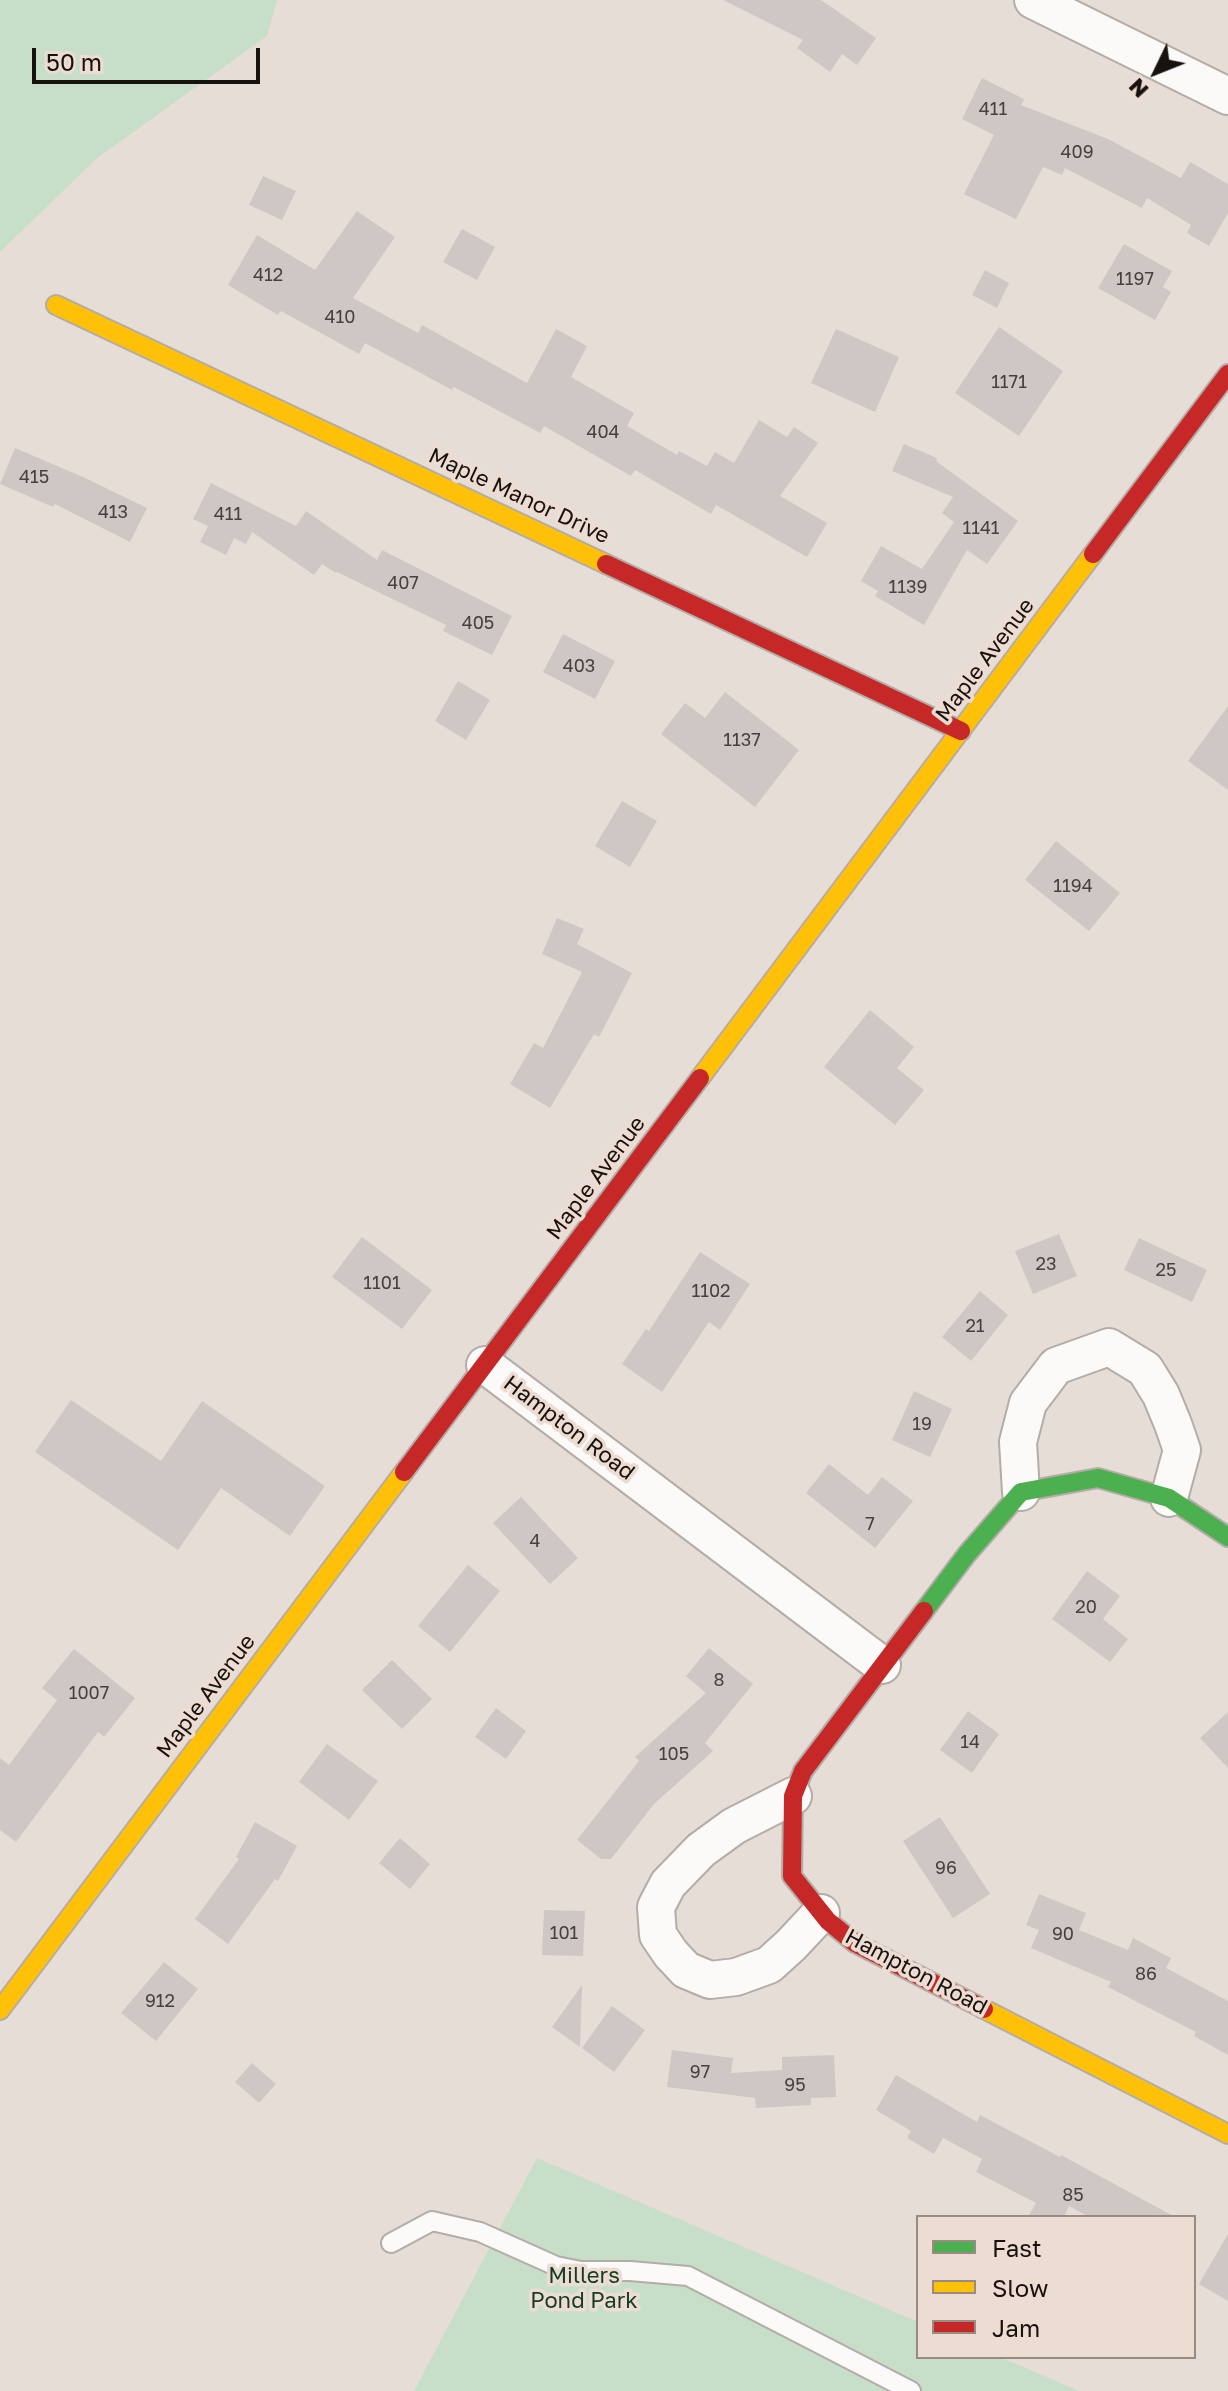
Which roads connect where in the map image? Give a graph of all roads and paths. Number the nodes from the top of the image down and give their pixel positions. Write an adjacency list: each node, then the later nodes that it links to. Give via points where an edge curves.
1 (1033, 0): 2 (street)
2 (1228, 96)
3 (56, 305): 5 (street, Maple Manor Drive)
4 (1228, 374): 5 (street, Maple Avenue)
5 (961, 731): 6 (street, Maple Avenue)
6 (485, 1365): 10 (street, Hampton Road); 13 (street, Maple Avenue)
7 (1021, 1492): 8 (street, via 1098,1478); 8 (street, via 1018,1442 1028,1403 1056,1366 1109,1347 1145,1369 1173,1424 1182,1450); 10 (street, Hampton Road)
8 (1169, 1498): 9 (street)
9 (1228, 1537)
10 (882, 1665): 11 (street, Hampton Road, via 803,1771)
11 (793, 1796): 12 (street, Hampton Road, via 792,1876); 12 (street, via 701,1850 668,1884 656,1907 658,1935 686,1970 710,1980 736,1977 769,1965)
12 (821, 1913): 14 (street, Hampton Road, via 855,1943)
13 (0, 2010)
14 (1228, 2134)
15 (391, 2243): 16 (lane, via 432,2221 480,2232 556,2266 688,2276)
16 (911, 2391)

